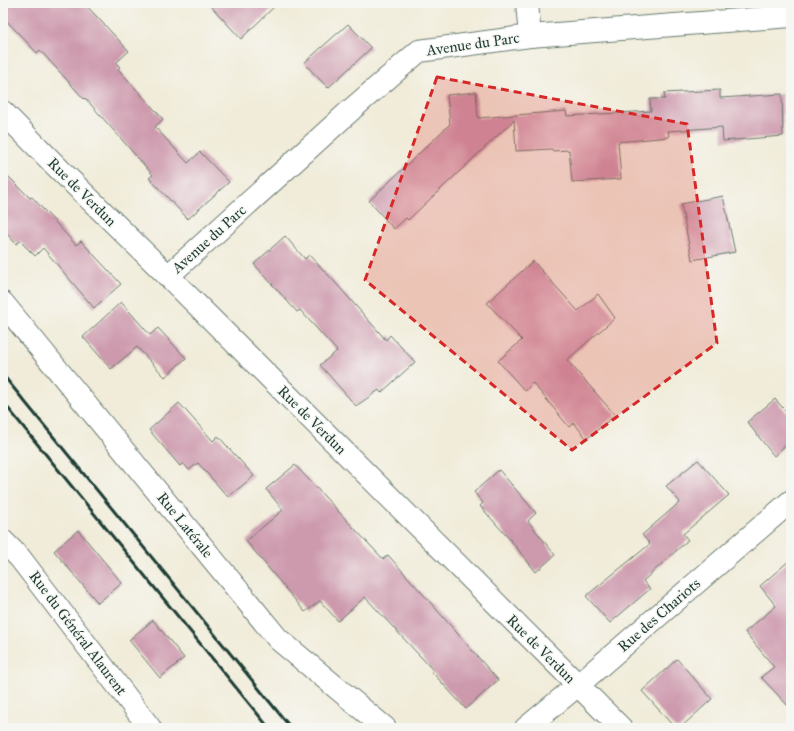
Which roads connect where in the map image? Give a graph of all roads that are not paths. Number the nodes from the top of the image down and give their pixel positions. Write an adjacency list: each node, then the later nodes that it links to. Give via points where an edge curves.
1 (528, 3): 3 (street)
2 (791, 16): 3 (street, Avenue du Parc)
3 (530, 36): 5 (street, Avenue du Parc, via 419,52 352,108)
4 (3, 112): 5 (street, Rue de Verdun)
5 (168, 276): 9 (street, Rue de Verdun)
6 (3, 303): 11 (street, Rue Latérale, via 278,640)
7 (791, 501): 9 (street, Rue des Chariots)
8 (3, 541): 10 (street, Rue du Général Alaurent, via 20,558)
9 (578, 685): 12 (street, Rue des Chariots); 13 (street, Rue de Verdun)
10 (150, 728)
11 (385, 728)
12 (526, 728)
13 (621, 728)

